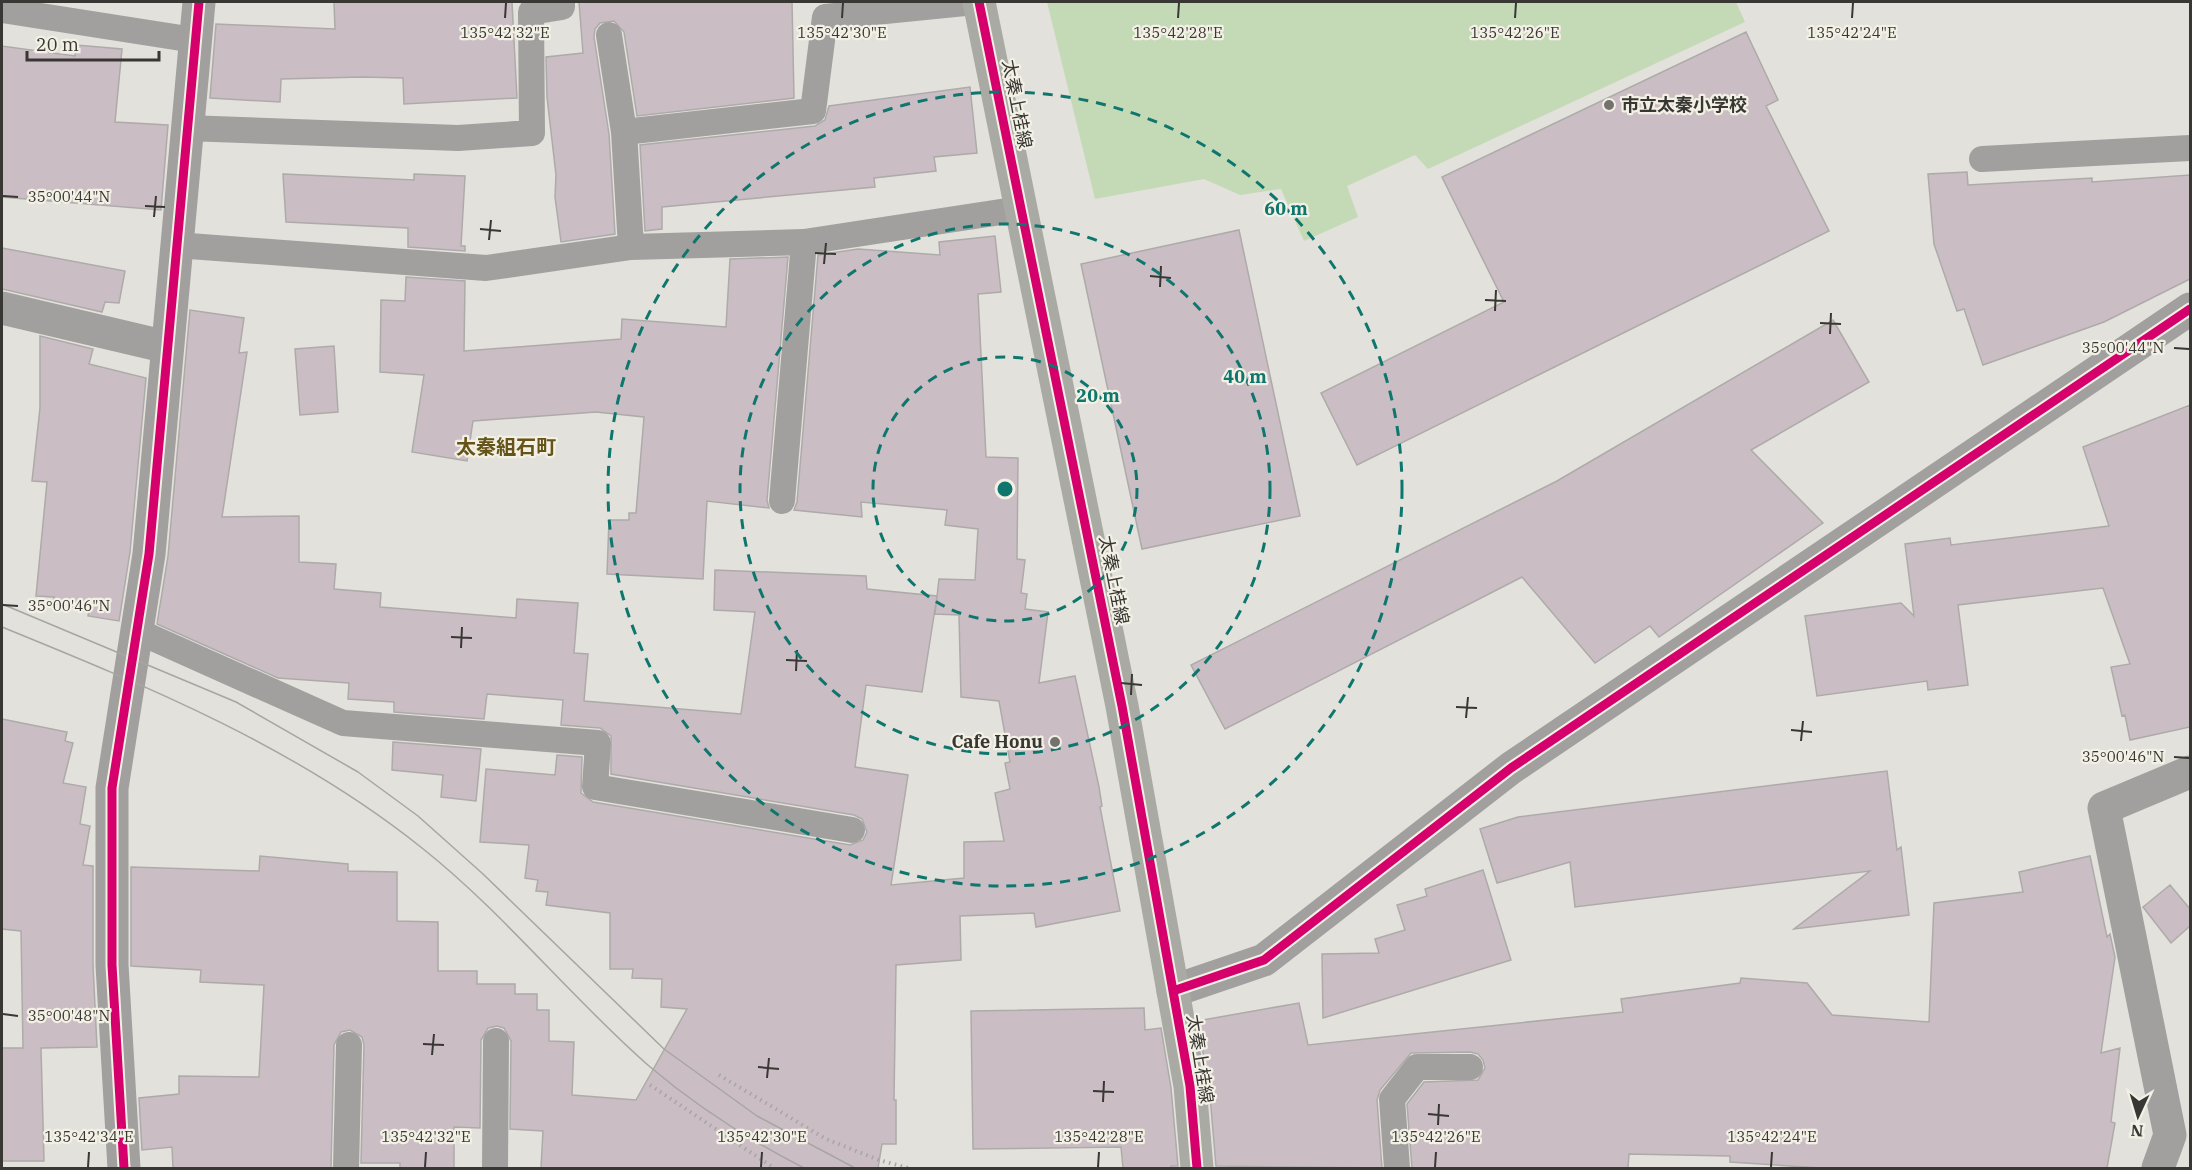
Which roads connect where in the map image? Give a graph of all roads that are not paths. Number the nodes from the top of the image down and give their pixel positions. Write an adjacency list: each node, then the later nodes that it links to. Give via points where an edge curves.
1 (199, 2): 7 (street)
2 (562, 2): 8 (lane, via 562,7 531,12 532,133 458,138)
3 (977, 2): 9 (lane, via 825,18 813,111); 12 (main road, 太秦上桂線)
4 (2, 10): 5 (lane)
5 (46, 10): 7 (lane)
6 (609, 35): 9 (lane)
7 (194, 40): 8 (street)
8 (186, 128): 14 (street)
9 (624, 132): 15 (lane)
10 (2190, 148): 11 (lane)
11 (1982, 159)
12 (1021, 209): 13 (lane); 23 (main road, 太秦上桂線, via 1122,706)
13 (804, 242): 15 (lane); 19 (lane)
14 (176, 245): 15 (lane, via 486,268); 18 (street)
15 (631, 247)
16 (2, 308): 18 (street)
17 (2190, 309): 23 (street, via 1511,768 1264,960)
18 (167, 347): 20 (street, via 149,554)
19 (782, 501)
20 (136, 631): 22 (lane, via 344,723 598,743 595,787); 27 (street, via 112,788 112,965)
21 (2190, 772): 32 (street, via 2104,808 2170,1135)
22 (852, 830)
23 (1173, 991): 30 (main road, 太秦上桂線, via 1190,1086)
24 (496, 1041): 29 (lane)
25 (349, 1045): 28 (lane)
26 (1470, 1067): 31 (lane, via 1417,1067 1392,1099)
27 (124, 1168)
28 (346, 1168)
29 (495, 1168)
30 (1197, 1168)
31 (1397, 1168)
32 (2158, 1168)

